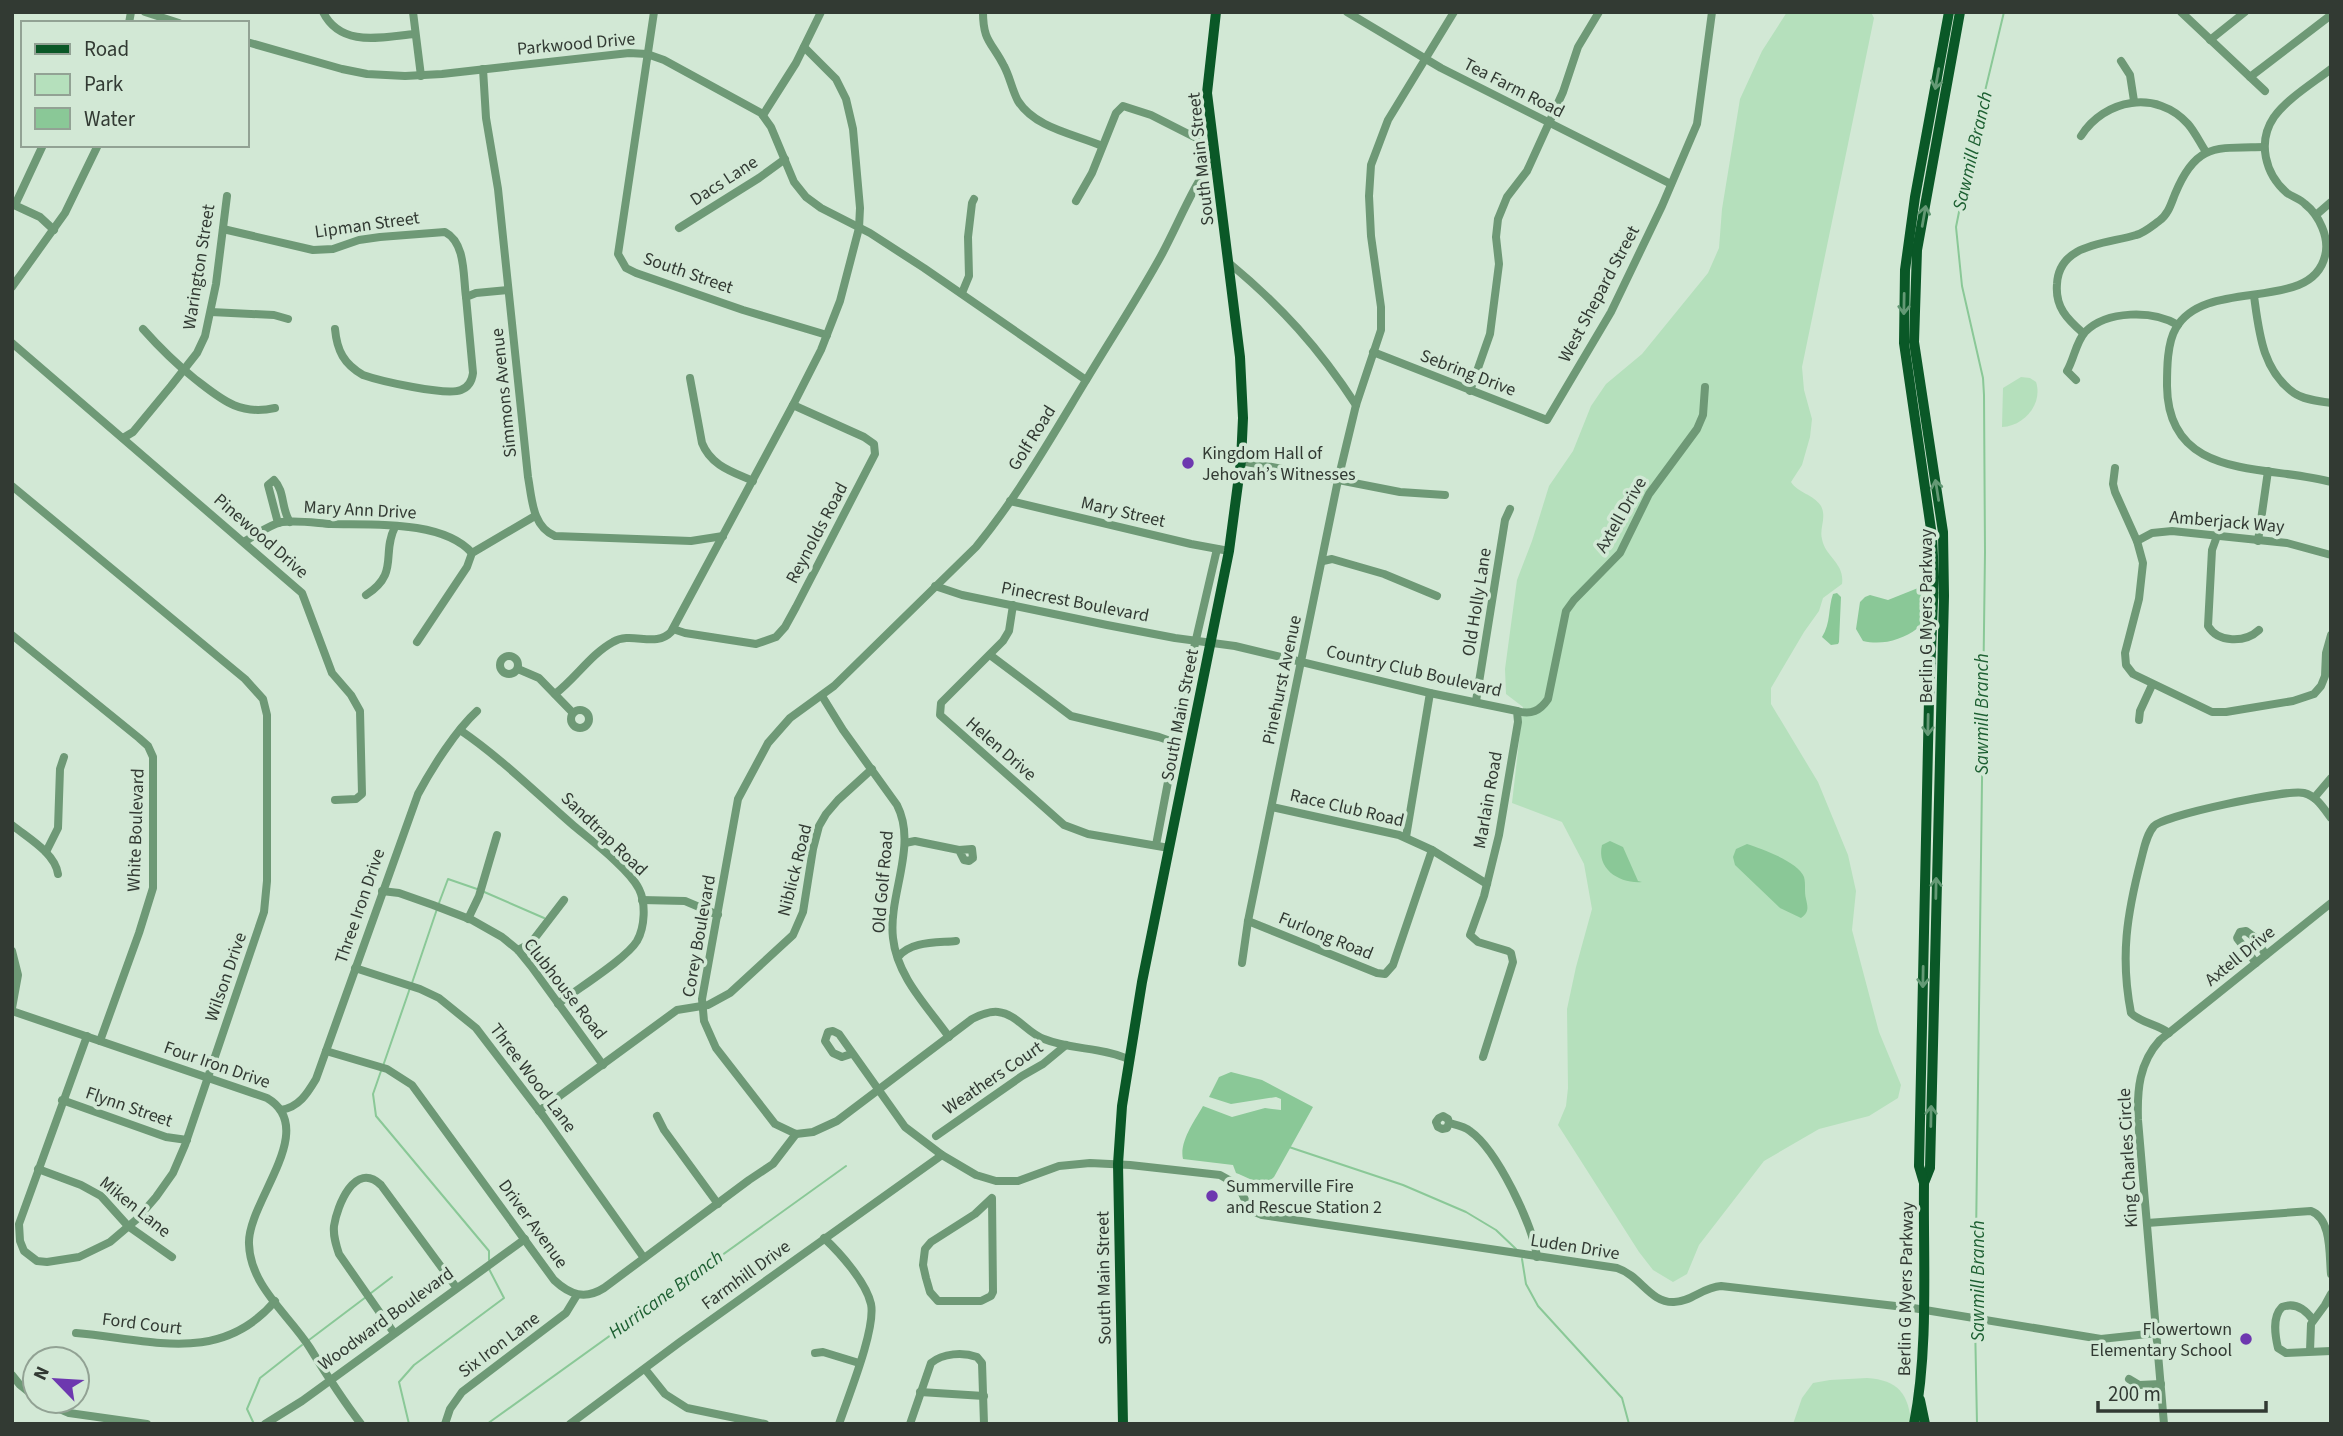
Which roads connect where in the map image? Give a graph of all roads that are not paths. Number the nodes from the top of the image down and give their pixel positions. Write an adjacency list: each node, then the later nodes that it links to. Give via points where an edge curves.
1 (145, 12): 17 (street)
2 (323, 12): 18 (street, via 332,27 353,37)
3 (413, 12): 18 (street)
4 (654, 12): 22 (street)
5 (821, 12): 21 (street)
6 (983, 12): 34 (street, via 986,39 1003,62 1026,111 1040,122)
7 (1216, 12): 38 (main road, South Main Street, via 1207,93)
8 (1346, 12): 23 (street, Tea Farm Road)
9 (1454, 12): 23 (street, Pinehurst Avenue)
10 (1599, 12): 32 (street, via 1578,47)
11 (1712, 12): 41 (street, West Shepard Street, via 1697,124)
12 (1949, 12): 122 (main road, Berlin G Myers Parkway, one-way to 122, via 1905,270 1904,343 1932,536)
13 (1960, 12): 123 (main road, Berlin G Myers Parkway, one-way to 13, via 1943,532 1914,342 1917,250)
14 (2181, 12): 19 (street)
15 (2245, 12): 19 (street)
16 (2331, 15): 28 (street)
17 (174, 21)
18 (415, 34): 27 (street)
19 (2210, 40): 28 (street)
20 (248, 43): 27 (street, Parkwood Drive, via 355,72)
21 (804, 47): 31 (street); 49 (street, via 836,79 846,99 853,129)
22 (647, 54): 25 (street, Parkwood Drive); 31 (street, Parkwood Drive); 65 (street, South Street, via 618,247 626,268)
23 (1427, 59): 32 (street, Tea Farm Road); 67 (street, Pinehurst Avenue, via 1388,120 1371,165 1371,236 1382,315)
24 (2121, 61): 30 (street, via 2130,75)
25 (483, 69): 27 (street, Parkwood Drive); 55 (street, Simmons Avenue)
26 (2331, 69): 37 (street, via 2275,116)
27 (421, 76)
28 (2250, 78): 29 (street)
29 (2265, 90)
30 (2134, 102): 33 (street, via 2099,115); 39 (street, via 2147,102 2178,115)
31 (763, 115): 40 (street)
32 (1548, 122): 41 (street, Tea Farm Road); 73 (street, via 1527,171 1507,197 1498,219 1499,264 1490,334)
33 (2081, 136)
34 (1102, 146): 38 (street, via 1116,113 1126,106); 44 (street)
35 (42, 147): 46 (street)
36 (97, 147): 51 (street)
37 (2264, 148): 39 (street); 47 (street, via 2276,181)
38 (1215, 152): 53 (main road, South Main Street); 70 (street, Golf Road, via 1161,257)
39 (2206, 152): 64 (street, via 2183,174 2162,219 2139,234 2090,245 2064,263 2057,296 2061,310)
40 (785, 159): 48 (street, Dacs Lane); 49 (street, via 806,197)
41 (1671, 184): 78 (street, West Shepard Street, via 1611,312)
42 (226, 197): 50 (street, Warington Street)
43 (974, 198): 56 (street, via 969,276)
44 (1076, 201)
45 (2331, 202): 47 (street)
46 (13, 205): 51 (street, via 40,217)
47 (2316, 215): 52 (street)
48 (679, 228)
49 (859, 228): 56 (street); 65 (street)
50 (223, 229): 58 (street, Lipman Street, via 313,250 380,237 445,232 458,245); 59 (street, Warington Street)
51 (54, 230): 54 (street)
52 (2328, 257): 57 (street, via 2298,286)
53 (1229, 263): 76 (street, via 1297,324); 80 (main road, South Main Street, via 1242,387)
54 (12, 287)
55 (508, 290): 58 (street); 90 (street, Simmons Avenue)
56 (962, 293): 70 (street)
57 (2254, 296): 61 (street, via 2213,300 2197,307); 74 (street, via 2269,364 2279,379 2295,394)
58 (466, 297): 63 (street, Lipman Street, via 472,373 470,384 461,391 363,375 343,359)
59 (211, 312): 60 (street); 68 (street, Warington Street, via 205,337)
60 (288, 318)
61 (2178, 326): 64 (street, via 2141,313 2106,320); 82 (street, via 2167,387 2168,402 2184,437 2216,462)
62 (143, 329): 68 (street)
63 (335, 329)
64 (2083, 333): 71 (street, via 2067,371)
65 (827, 335): 75 (street)
66 (12, 343): 79 (street, Pinewood Drive)
67 (1373, 352): 73 (street, Sebring Drive); 76 (street, Pinehurst Avenue)
68 (184, 370): 77 (street, via 229,404 250,410); 79 (street, Warington Street)
69 (690, 378): 84 (street, via 706,453)
70 (1086, 380): 88 (street, Golf Road)
71 (2076, 380)
72 (1705, 387): 126 (street, Axtell Drive, via 1697,429 1649,494 1620,553 1566,611 1548,699 1540,709)
73 (1470, 391): 78 (street, Sebring Drive, via 1547,420)
74 (2331, 403)
75 (793, 405): 84 (street); 109 (street, Reynolds Road, via 864,437 874,444 875,454 796,607 776,638 756,644)
76 (1356, 405): 83 (street, Pinehurst Avenue)
77 (275, 408)
78 (1549, 415)
79 (123, 438): 98 (street, Pinewood Drive)
80 (1241, 461): 83 (street); 100 (main road, South Main Street)
81 (2115, 468): 96 (street, via 2115,492)
82 (2268, 471): 85 (street); 97 (street)
83 (1338, 480): 87 (street); 103 (street, Pinehurst Avenue)
84 (753, 481): 94 (street)
85 (2331, 482)
86 (12, 486): 178 (street, Wilson Drive, via 246,679 266,707 264,912)
87 (1445, 495)
88 (1010, 501): 99 (street, Mary Street); 104 (street, Golf Road, via 976,547)
89 (1510, 509): 124 (street, Old Holly Lane)
90 (535, 516): 94 (street, via 544,531 555,536 691,541); 101 (street)
91 (290, 522): 92 (street, Mary Ann Drive); 92 (street, via 274,480 268,485); 93 (street, Mary Ann Drive)
92 (278, 523): 98 (street, Mary Ann Drive)
93 (396, 527): 101 (street, Mary Ann Drive, via 445,535); 105 (street, via 384,579)
94 (723, 536): 109 (street)
95 (2217, 536): 96 (street, Amberjack Way, via 2161,531); 97 (street, Amberjack Way); 108 (street, via 2212,550 2208,626 2226,639 2254,635)
96 (2137, 541): 118 (street, via 2142,580 2125,659 2133,674)
97 (2258, 541): 102 (street, Amberjack Way)
98 (244, 542): 136 (street, Pinewood Drive, via 302,593 332,673 360,711 362,794 356,799)
99 (1217, 548): 100 (street, Mary Street); 112 (street)
100 (1229, 551): 114 (main road, South Main Street)
101 (472, 553): 113 (street)
102 (2331, 555)
103 (1323, 561): 106 (street, via 1332,559 1384,574); 116 (street, Pinehurst Avenue)
104 (935, 586): 107 (street, Pinecrest Boulevard); 121 (street, Golf Road)
105 (366, 595)
106 (1437, 596)
107 (1013, 605): 112 (street, Pinecrest Boulevard); 115 (street, Helen Drive, via 1009,631)
108 (2259, 630)
109 (670, 633): 120 (street, via 658,640 614,641)
110 (12, 635): 171 (street, White Boulevard, via 139,738 153,757 153,888)
111 (2331, 635): 118 (street, via 2321,694 2304,699 2221,712 2203,709)
112 (1196, 641): 114 (street, Pinecrest Boulevard); 131 (street)
113 (417, 642)
114 (1211, 642): 116 (street, Country Club Boulevard); 144 (main road, South Main Street)
115 (990, 655): 131 (street, via 1075,719); 143 (street, Helen Drive, via 941,703 940,715 1064,825)
116 (1302, 662): 119 (street, Country Club Boulevard); 137 (street, Pinehurst Avenue)
117 (517, 669): 120 (street, via 539,678)
118 (2152, 685): 128 (street)
119 (1430, 693): 124 (street, Country Club Boulevard); 141 (street)
120 (555, 694): 127 (street)
121 (822, 696): 133 (street, Old Golf Road); 154 (street, Corey Boulevard, via 778,730 738,799)
122 (1929, 699): 123 (main road); 192 (main road, Berlin G Myers Parkway, one-way to 192, via 1919,1166)
123 (1941, 699): 192 (main road, Berlin G Myers Parkway, one-way to 123, via 1930,1168)
124 (1476, 702): 126 (street, Country Club Boulevard)
125 (477, 711): 130 (street, Three Iron Drive)
126 (1517, 711): 129 (street, Country Club Boulevard)
127 (573, 713)
128 (2139, 720)
129 (1518, 722): 149 (street, Marlain Road)
130 (460, 730): 150 (street, Three Iron Drive, via 418,794); 152 (street, Sandtrap Road, via 526,781 604,852 631,878)
131 (1176, 743): 143 (street)
132 (64, 757): 147 (street, via 58,828)
133 (872, 769): 142 (street, Old Golf Road, via 900,811); 166 (street, Niblick Road, via 838,800 819,826 803,912 793,935 730,993)
134 (2331, 778): 135 (street)
135 (2314, 798): 138 (street); 168 (street, via 2291,792 2196,812 2160,822 2147,837 2126,932 2128,990 2134,1016)
136 (335, 800)
137 (1272, 807): 141 (street, Race Club Road); 156 (street, Pinehurst Avenue)
138 (2331, 818)
139 (12, 825): 147 (street)
140 (498, 835): 155 (street)
141 (1406, 837): 146 (street, Race Club Road)
142 (905, 843): 145 (street); 161 (street, Old Golf Road, via 892,923)
143 (1156, 845): 144 (street, Helen Drive)
144 (1169, 848): 176 (main road, South Main Street)
145 (959, 850)
146 (1432, 850): 149 (street, Race Club Road); 156 (street, Furlong Road, via 1393,965 1385,974)
147 (46, 852): 148 (street)
148 (58, 874)
149 (1487, 884): 175 (street, Marlain Road, via 1470,935 1508,951 1513,962)
150 (382, 891): 155 (street, Clubhouse Road); 164 (street, Three Iron Drive)
151 (564, 900): 158 (street, via 531,943)
152 (642, 900): 154 (street, via 685,901); 165 (street, Sandtrap Road, via 642,923 635,943)
153 (2331, 903): 160 (street, Axtell Drive)
154 (718, 915): 166 (street, Corey Boulevard)
155 (468, 919): 158 (street, Clubhouse Road)
156 (1248, 921): 162 (street, Pinehurst Avenue)
157 (956, 941): 161 (street, via 911,948)
158 (518, 950): 165 (street, Clubhouse Road)
159 (12, 951): 167 (street, via 18,975)
160 (2266, 955): 163 (street, Axtell Drive); 163 (street, via 2251,934 2240,932 2237,938)
161 (898, 957): 170 (street, Old Golf Road, via 909,983)
162 (1242, 963)
163 (2256, 963): 168 (street, Axtell Drive)
164 (355, 968): 173 (street, Three Iron Drive); 182 (street, Three Wood Lane, via 420,989 464,1017)
165 (558, 1004): 177 (street, Clubhouse Road)
166 (702, 1007): 177 (street, Niblick Road, via 677,1010); 185 (street, Corey Boulevard, via 716,1048 764,1114)
167 (12, 1010): 169 (street, Four Iron Drive)
168 (2169, 1033): 195 (street, King Charles Circle, via 2147,1059 2137,1091)
169 (87, 1036): 171 (street, Four Iron Drive); 180 (street, Wilson Drive)
170 (949, 1037): 172 (street, via 979,1016 998,1012 1037,1036); 179 (street)
171 (100, 1041): 178 (street, Four Iron Drive)
172 (1066, 1045): 176 (street); 186 (street, Weathers Court)
173 (326, 1051): 181 (street, Three Iron Drive, via 305,1097); 199 (street, Driver Avenue, via 387,1069 412,1085)
174 (851, 1054): 179 (street)
175 (1483, 1057)
176 (1128, 1059): 189 (main road, South Main Street)
177 (603, 1065): 182 (street, Niblick Road)
178 (208, 1078): 181 (street, Four Iron Drive, via 267,1098); 187 (street, Wilson Drive)
179 (877, 1090): 185 (street, via 825,1128); 188 (street, via 905,1127)
180 (62, 1100): 187 (street, Flynn Street, via 166,1137); 190 (street, Wilson Drive)
181 (281, 1110): 208 (street, Four Iron Drive, via 286,1128 283,1154 248,1238 253,1269)
182 (539, 1111): 203 (street, Three Wood Lane)
183 (657, 1116): 194 (street)
184 (1449, 1123): 197 (street, via 1477,1136 1511,1187)
185 (796, 1134): 194 (street, via 767,1169)
186 (936, 1136)
187 (187, 1140): 196 (street, Wilson Drive, via 165,1185)
188 (942, 1155): 191 (street); 198 (street, Farmhill Drive)
189 (1118, 1164): 191 (street, Luden Drive, via 1066,1164 1022,1180); 200 (street, Luden Drive, via 1227,1178 1262,1215); 235 (main road, South Main Street)
190 (38, 1168): 196 (street, Miken Lane, via 101,1196); 196 (street, Wilson Drive, via 19,1230 27,1255 42,1262 79,1257 104,1246)
191 (996, 1181): 193 (street)
192 (1924, 1183): 209 (main road, Berlin G Myers Parkway)
193 (992, 1198): 193 (street, via 925,1249 926,1278 938,1301 981,1301 991,1296)
194 (718, 1204): 203 (street)
195 (2147, 1223): 204 (street, via 2311,1211 2325,1226); 213 (street, King Charles Circle)
196 (128, 1226): 201 (street, Miken Lane)
197 (1532, 1234): 200 (street); 202 (street)
198 (824, 1238): 217 (street, via 843,1258 870,1302 871,1322); 218 (street, Farmhill Drive)
199 (524, 1239): 205 (street, Woodward Boulevard); 206 (street, Driver Avenue, via 554,1280)
200 (1525, 1255): 202 (street, Luden Drive)
201 (172, 1257)
202 (1537, 1257): 209 (street, Luden Drive, via 1625,1271 1655,1297 1669,1302 1721,1286)
203 (644, 1258): 206 (street, via 598,1292)
204 (2331, 1274)
205 (456, 1287): 212 (street, Woodward Boulevard); 212 (street, via 381,1185 366,1178 353,1183 334,1226 336,1246)
206 (577, 1294): 229 (street, Six Iron Lane, via 566,1313 462,1392)
207 (2331, 1294): 210 (street)
208 (275, 1301): 211 (street, Ford Court, via 236,1332 203,1344 184,1346); 220 (street, Four Iron Drive)
209 (1923, 1310): 213 (street, Luden Drive, via 2101,1339); 223 (main road, Berlin G Myers Parkway)
210 (2313, 1320): 214 (street); 214 (street, via 2292,1305 2282,1307 2276,1319 2280,1351)
211 (76, 1333)
212 (394, 1333): 220 (street, Woodward Boulevard)
213 (2157, 1333): 221 (street, King Charles Circle)
214 (2310, 1351): 215 (street)
215 (2331, 1352)
216 (815, 1353): 217 (street)
217 (859, 1363): 232 (street)
218 (645, 1369): 230 (street, Farmhill Drive); 231 (street, via 665,1394 681,1405)
219 (2129, 1379): 221 (street, via 2139,1385)
220 (330, 1380): 227 (street, Woodward Boulevard); 228 (street, Four Iron Drive)
221 (2161, 1384): 238 (street, King Charles Circle)
222 (920, 1392): 224 (street); 224 (street, via 934,1360 969,1354 982,1363); 233 (street)
223 (1919, 1395): 236 (main road, Berlin G Myers Parkway); 237 (main road, Berlin G Myers Parkway)
224 (984, 1396): 234 (street)
225 (83, 1415): 226 (street)
226 (147, 1424)
227 (265, 1424)
228 (360, 1424)
229 (445, 1424)
230 (570, 1424)
231 (765, 1424)
232 (839, 1424)
233 (911, 1424)
234 (985, 1424)
235 (1123, 1424)
236 (1913, 1424)
237 (1925, 1424)
238 (2164, 1424)

